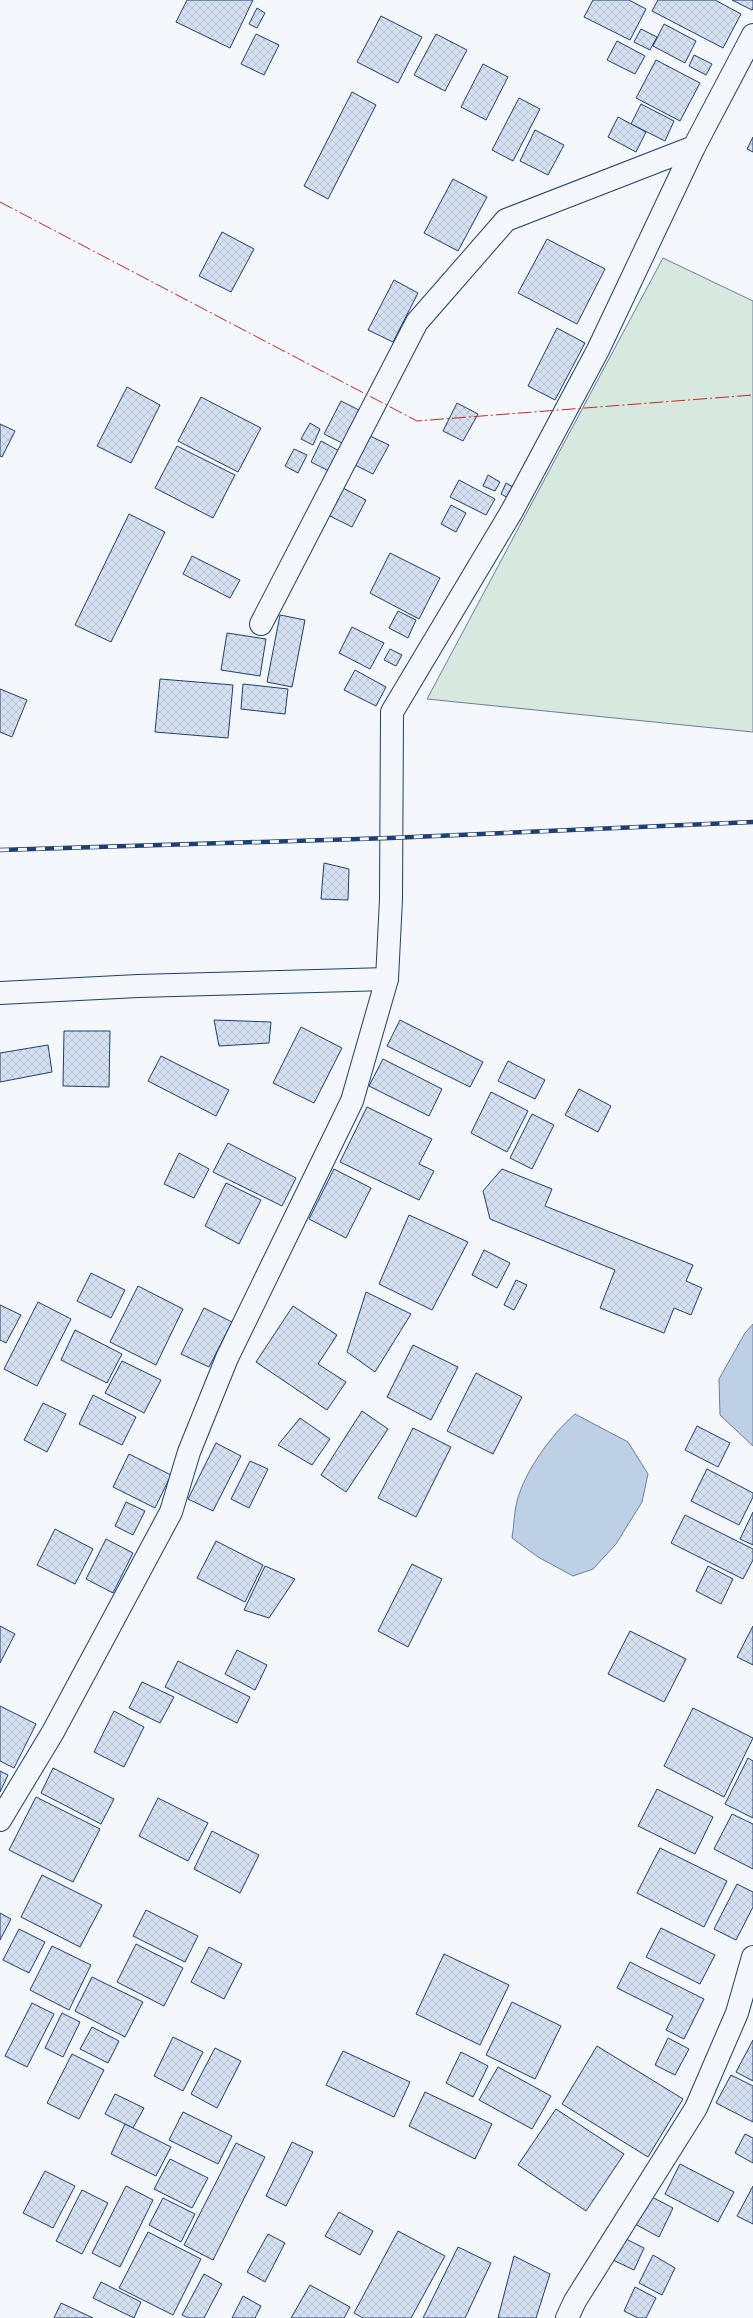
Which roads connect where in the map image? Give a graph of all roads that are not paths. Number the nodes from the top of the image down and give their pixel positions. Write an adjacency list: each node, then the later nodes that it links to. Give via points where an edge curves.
1 (753, 35): 2 (street)
2 (694, 147): 3 (street, via 506,220 417,322); 4 (street, via 598,350 512,512 392,712 391,899)
3 (261, 624)
4 (387, 979): 5 (street, via 138,986); 6 (street, via 352,1101 227,1358 189,1452 172,1512 53,1732)
5 (0, 993)
6 (0, 1820)
7 (753, 1957): 8 (street, via 737,2013 696,2108 575,2301)
8 (567, 2318)

